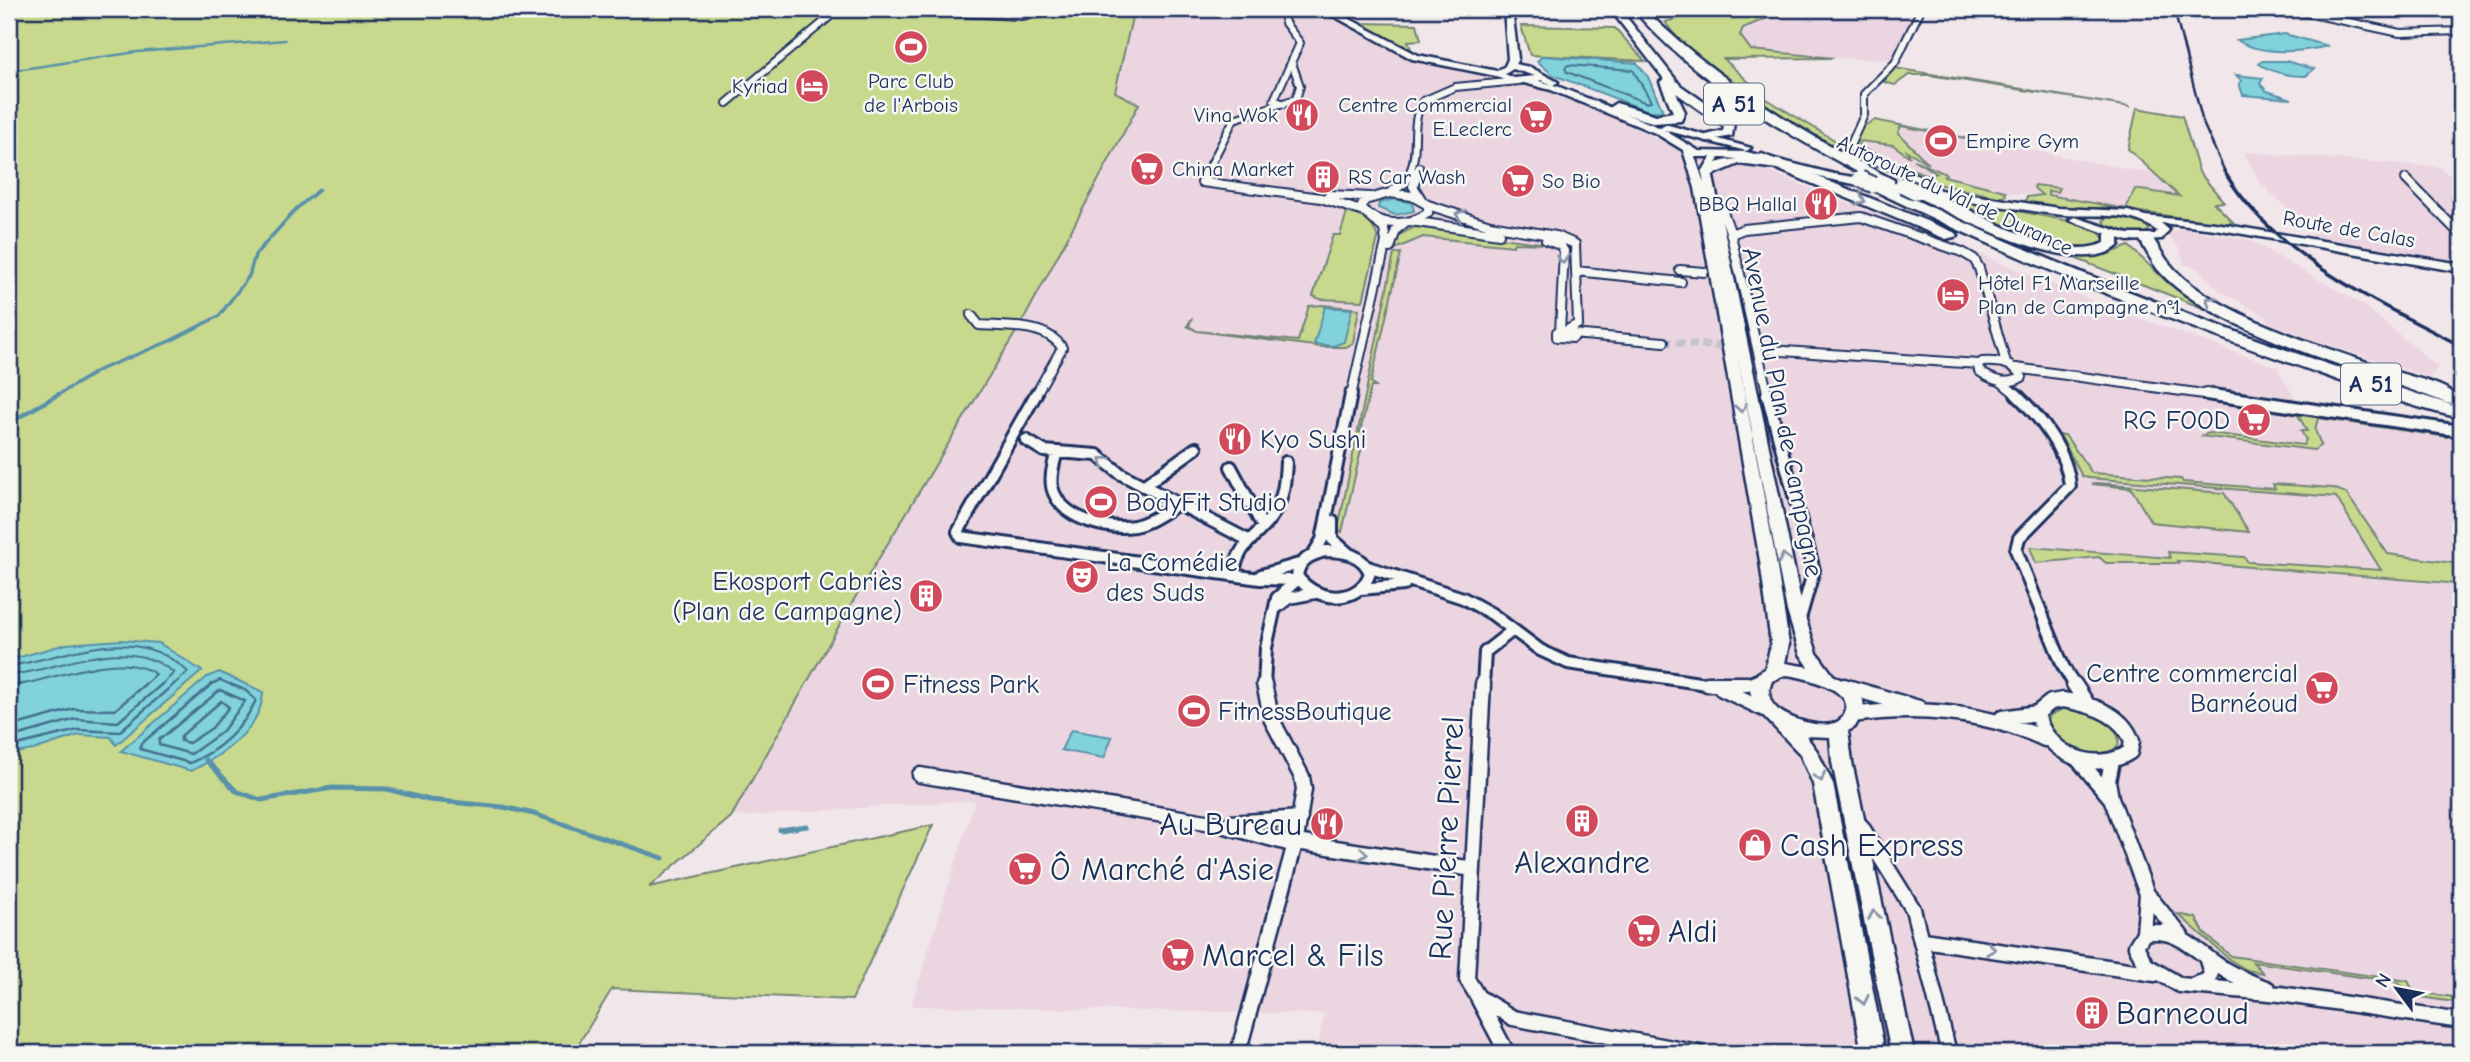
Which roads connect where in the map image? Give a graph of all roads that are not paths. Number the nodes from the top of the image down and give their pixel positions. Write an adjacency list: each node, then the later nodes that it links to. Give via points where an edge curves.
1 (839, 9): 25 (street)
2 (890, 9): 12 (street)
3 (1080, 9): 12 (street)
4 (1288, 9): 16 (street, via 1283,20 1300,43)
5 (1325, 9): 17 (main road, via 1410,55)
6 (1508, 9): 14 (main road)
7 (1615, 9): 15 (highway)
8 (1623, 9): 36 (highway, Autoroute du Val de Durance / A 51, bridge, via 1706,85 1756,119 1860,178)
9 (1638, 9): 36 (highway, Autoroute du Val de Durance / A 51, via 1710,76 1807,138)
10 (1921, 9): 38 (street, via 1893,66 1864,94 1864,115 1851,149)
11 (2257, 9): 13 (street, via 2298,11 2400,33)
12 (1044, 12)
13 (2461, 31)
14 (1511, 34): 17 (main road, via 1513,59); 18 (main road)
15 (1652, 56): 27 (highway, via 1678,116 1661,120); 29 (highway, via 1681,92 1730,126 1728,133)
16 (1292, 63): 20 (street); 22 (street)
17 (1504, 71): 18 (main road); 19 (main road); 21 (street)
18 (1536, 73): 19 (main road); 27 (main road)
19 (1523, 81): 21 (street); 30 (main road, via 1554,88 1659,131)
20 (1299, 84): 22 (street); 26 (street, via 1296,99)
21 (1489, 84): 23 (street)
22 (1280, 85): 24 (street)
23 (1471, 86): 39 (street, via 1444,89 1421,104 1411,172); 42 (street, via 1437,96 1423,111 1423,150 1413,186)
24 (1274, 100): 26 (street); 28 (street)
25 (727, 103)
26 (1286, 104): 28 (street)
27 (1616, 107): 29 (main road)
28 (1260, 110): 37 (street, via 1234,119 1202,182)
29 (1705, 137): 30 (main road, via 1685,140); 31 (main road)
30 (1685, 149): 31 (main road); 100 (main road, Avenue du Plan de Campagne, one-way to 100, via 1700,188 1766,550 1780,644)
31 (1724, 151): 32 (main road); 33 (main road, via 1760,152); 34 (main road)
32 (1762, 158): 33 (highway)
33 (1792, 169): 34 (highway, via 1747,160 1724,162); 38 (main road); 69 (highway, one-way to 69, via 2091,291 2237,343)
34 (1708, 173): 41 (main road, Avenue du Plan de Campagne)
35 (2406, 179): 52 (street)
36 (1897, 187): 54 (highway, via 2059,248 2102,251 2112,245); 69 (highway, Autoroute du Val de Durance / A 51, via 2037,261); 76 (highway, Autoroute du Val de Durance / A 51, via 2191,311)
37 (1281, 192): 40 (street); 44 (street, via 1329,200)
38 (1936, 192): 48 (main road); 48 (main road)
39 (1390, 193): 40 (street); 42 (street)
40 (1371, 197): 44 (street, via 1362,204)
41 (1712, 198): 46 (street); 97 (main road, Avenue du Plan de Campagne, one-way to 41)
42 (1421, 199): 43 (street)
43 (1428, 205): 47 (street, via 1424,216); 59 (street, one-way to 43, via 1577,247 1570,240 1490,225)
44 (1366, 214): 47 (street, via 1386,221); 87 (street, via 1384,229 1386,242 1322,540)
45 (2144, 218): 48 (main road, Route de Calas, via 2118,212); 50 (main road, Route de Calas); 51 (main road)
46 (1727, 220): 49 (street); 53 (street)
47 (1409, 221): 64 (street, one-way to 64, via 1560,245 1564,251); 88 (street, via 1396,230 1391,242 1336,495 1331,537)
48 (2098, 221): 54 (main road)
49 (1761, 228): 53 (street); 66 (street, via 1861,217 1962,252 1979,268)
50 (2229, 229): 51 (main road, Route de Calas, via 2178,225); 57 (main road, Route de Calas)
51 (2163, 230): 55 (main road)
52 (2459, 233): 56 (street)
53 (1731, 234): 97 (street, via 1759,363 1814,570)
54 (2112, 234): 55 (main road)
55 (2147, 240): 76 (highway, one-way to 55, via 2415,381 2246,322 2181,282 2158,261)
56 (2461, 241)
57 (2461, 268)
58 (1680, 270): 60 (street)
59 (1576, 271): 61 (street); 63 (street)
60 (1704, 272)
61 (1681, 282)
62 (971, 315): 91 (street, via 979,325 1045,332 1060,341 1062,348 958,532 961,537)
63 (1578, 324): 64 (street); 65 (street)
64 (1567, 334): 65 (street)
65 (1586, 335): 67 (street)
66 (1997, 340): 70 (street); 71 (street)
67 (1664, 342)
68 (1768, 350): 72 (street)
69 (2282, 354): 76 (highway, Autoroute du Val de Durance / A 51)
70 (1993, 361): 71 (street); 72 (street)
71 (2006, 363): 73 (street)
72 (1981, 369): 74 (street)
73 (2019, 375): 74 (street); 75 (street); 77 (street, via 2080,377)
74 (2000, 381): 75 (street)
75 (2020, 395): 99 (street, via 2069,469 2070,486 2019,538 2016,551)
76 (2458, 405)
77 (2461, 431)
78 (1026, 440): 80 (street, via 1044,451)
79 (1196, 448): 83 (street)
80 (1057, 452): 83 (street, one-way to 80, via 1097,455); 84 (street, via 1055,495 1087,519 1109,526 1134,526)
81 (1286, 462): 85 (street, via 1284,492)
82 (1231, 467): 85 (street)
83 (1143, 486): 84 (street)
84 (1178, 504): 86 (street)
85 (1263, 527): 86 (street)
86 (1250, 541): 91 (street, via 1237,554)
87 (1314, 553): 88 (street); 89 (street)
88 (1348, 553): 90 (street)
89 (1299, 564): 91 (street, via 1264,574); 92 (street)
90 (1368, 567): 93 (street); 94 (street, via 1369,579)
91 (1236, 575): 92 (street); 96 (street, via 1262,584)
92 (1298, 580): 95 (street); 96 (street, via 1286,587)
93 (1424, 586): 94 (street); 98 (street, via 1480,607)
94 (1361, 589): 95 (street, via 1345,596)
95 (1316, 593): 96 (street)
96 (1277, 603): 116 (street, via 1266,649 1265,694 1272,720 1302,777)
97 (1798, 625): 101 (main road, Avenue du Plan de Campagne, via 1810,654)
98 (1513, 630): 102 (street, via 1550,655 1577,666); 119 (street, Rue Pierre Pierrel, via 1485,652)
99 (2063, 666): 103 (street); 104 (street)
100 (1769, 674): 101 (main road, via 1793,668); 102 (street, via 1736,686); 107 (main road, via 1759,696)
101 (1831, 679): 105 (street); 109 (main road, via 1851,698)
102 (1692, 683): 107 (street, via 1734,693)
103 (2063, 700): 104 (street); 106 (street, via 2051,702)
104 (2087, 704): 112 (street, via 2112,715 2132,740 2130,752)
105 (1939, 713): 108 (street); 109 (street, via 1879,711)
106 (2037, 713): 108 (street); 110 (street, via 2037,722)
107 (1775, 716): 109 (main road, via 1817,732); 130 (main road, one-way to 130, via 1808,751 1823,784)
108 (1992, 719): 110 (street)
109 (1845, 722): 115 (main road)
110 (2051, 742): 111 (street)
111 (2075, 756): 112 (street); 114 (street)
112 (2112, 761): 114 (street)
113 (920, 775): 117 (street)
114 (2111, 798): 120 (street)
115 (1853, 815): 123 (street, via 1908,898); 134 (main road, one-way to 115)
116 (1300, 818): 117 (street); 118 (street)
117 (1218, 824): 118 (street)
118 (1295, 843): 119 (street, one-way to 119); 131 (street)
119 (1473, 869): 128 (street, Rue Pierre Pierrel, via 1466,973)
120 (2147, 894): 121 (street); 122 (street)
121 (2144, 933): 122 (street); 125 (street, via 2136,946)
122 (2181, 936): 124 (street)
123 (1923, 940): 125 (street, one-way to 125); 135 (street)
124 (2206, 957): 126 (street, via 2211,973 2208,980); 127 (street)
125 (2155, 974): 126 (street)
126 (2191, 986): 127 (street)
127 (2280, 994): 129 (street)
128 (1478, 997): 132 (street, Rue Pierre Pierrel); 133 (street, via 1513,1018)
129 (2460, 1020)
130 (1868, 1048)
131 (1238, 1053)
132 (1507, 1053)
133 (1699, 1053)
134 (1903, 1053)
135 (1949, 1053)

